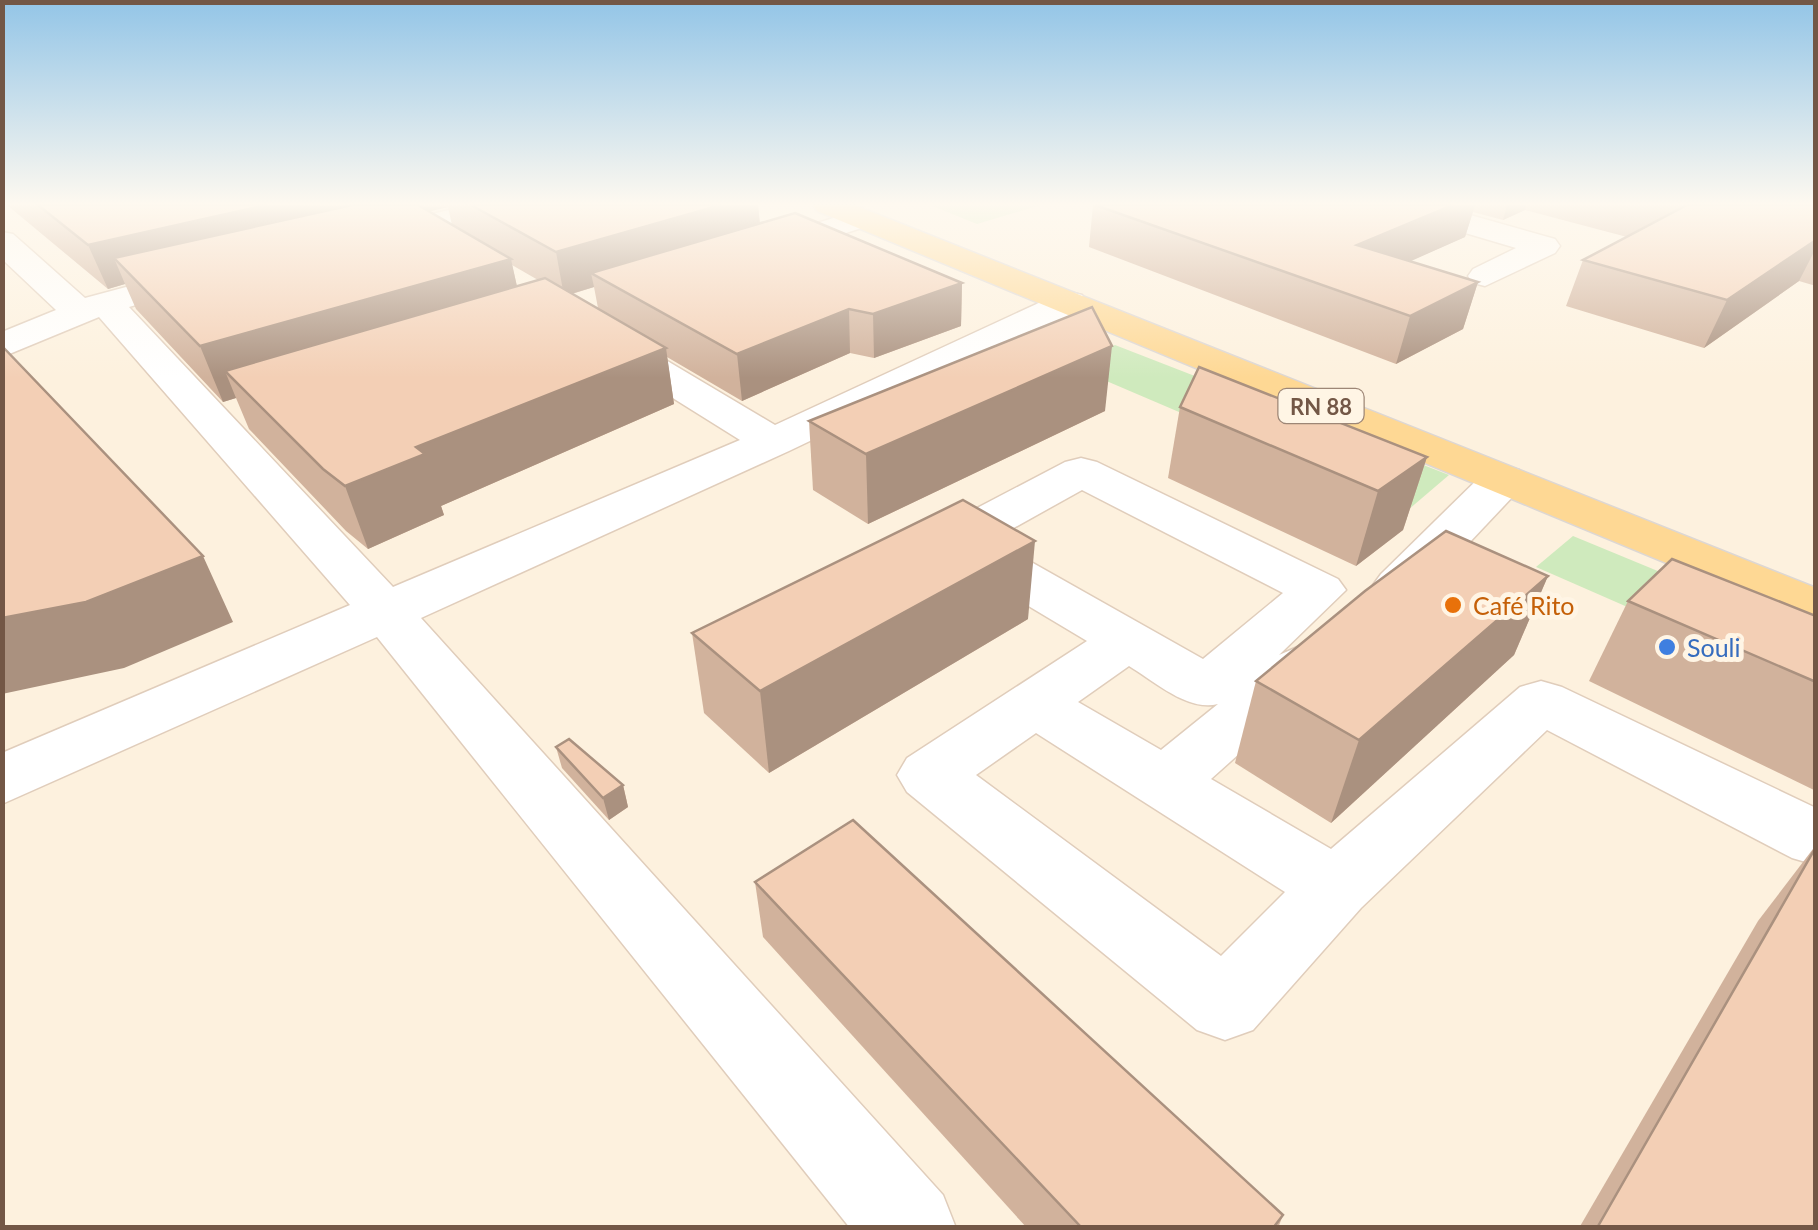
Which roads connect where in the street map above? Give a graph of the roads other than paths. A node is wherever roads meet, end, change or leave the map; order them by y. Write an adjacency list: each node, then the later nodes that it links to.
1 (32, 262): 7 (street)
2 (967, 262): 6 (main road, RN 88)
3 (1512, 262): 4 (street)
4 (1485, 276)
5 (179, 284): 7 (street)
6 (1068, 304): 10 (street); 11 (main road, RN 88)
7 (93, 307): 9 (street); 13 (street)
8 (576, 323): 10 (street)
9 (2, 346)
10 (773, 442): 13 (street)
11 (1503, 480): 12 (main road, RN 88); 17 (street)
12 (1816, 608)
13 (386, 612): 16 (street); 20 (street)
14 (1124, 642): 14 (street); 15 (street)
15 (1035, 704): 17 (street); 19 (street)
16 (2, 780)
17 (1166, 781): 19 (street)
18 (1816, 839): 19 (street)
19 (1336, 887)
20 (910, 1228)

